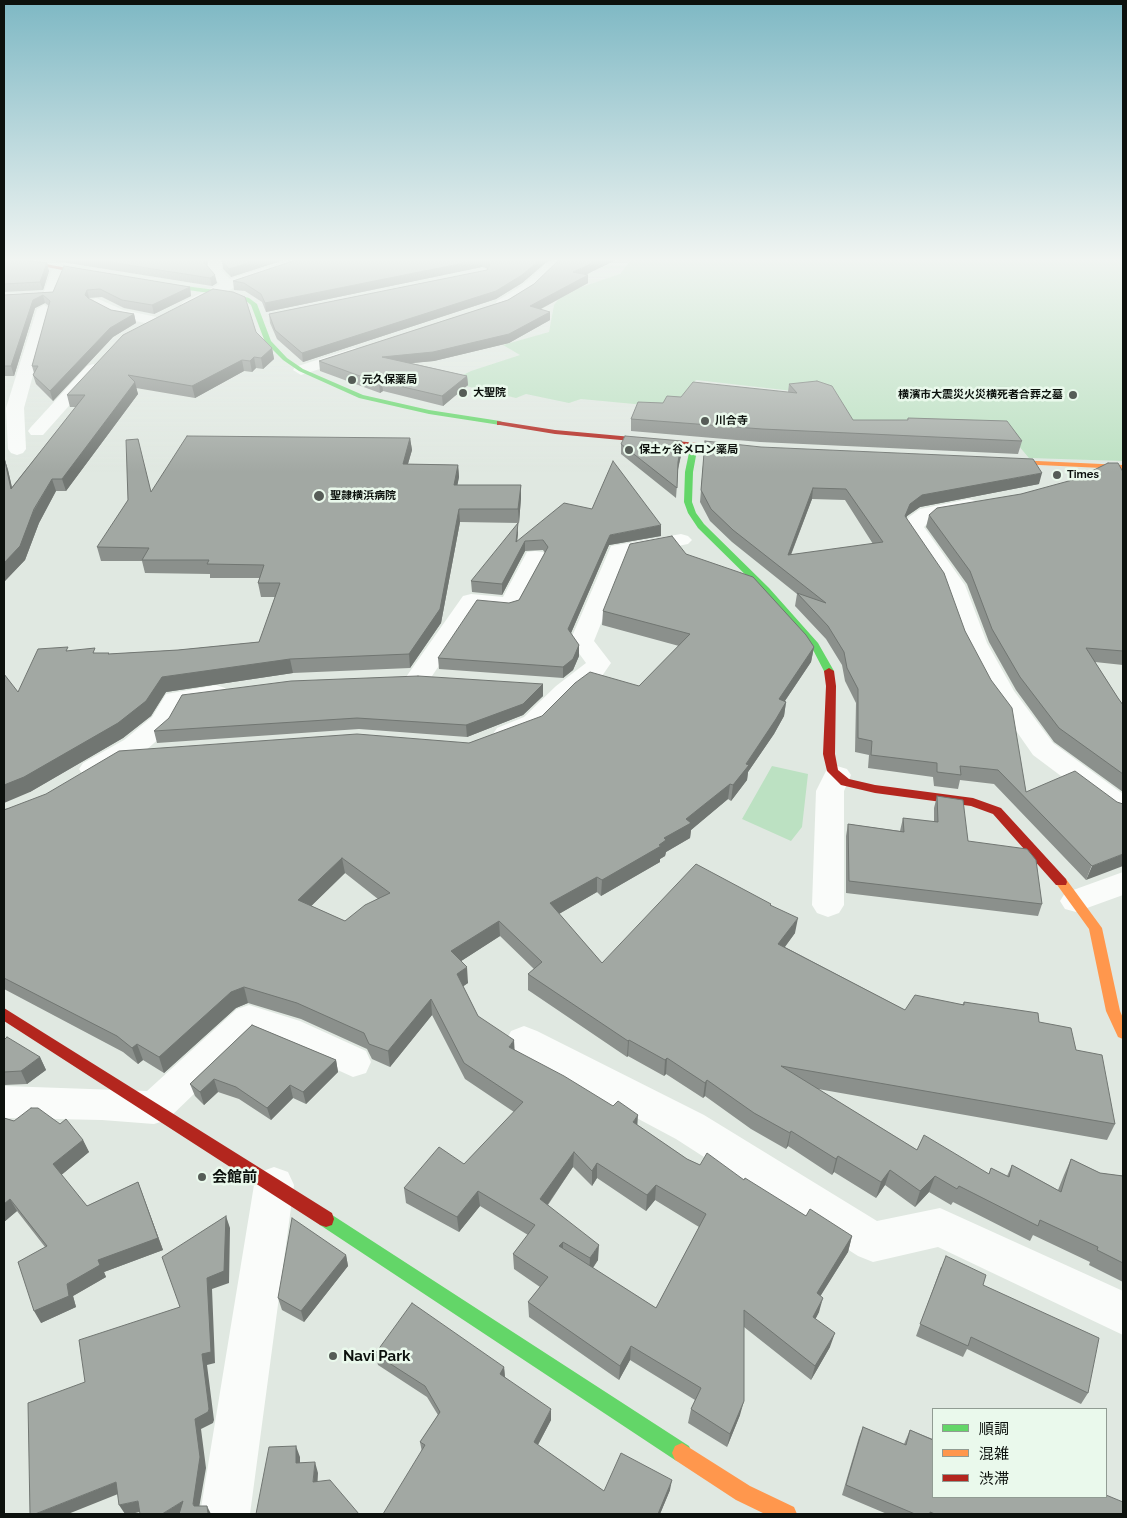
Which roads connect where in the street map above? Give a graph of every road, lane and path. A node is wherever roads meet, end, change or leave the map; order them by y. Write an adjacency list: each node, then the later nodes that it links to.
1 (36, 331): 9 (street)
2 (136, 331): 4 (street)
3 (266, 331): 7 (street)
4 (129, 334)
5 (372, 348): 7 (street)
6 (102, 360): 9 (street)
7 (301, 370): 8 (street)
8 (694, 445): 10 (street); 25 (street)
9 (17, 449): 12 (street)
10 (753, 450)
11 (990, 461): 13 (street)
12 (4, 464)
13 (1112, 467): 14 (street)
14 (1066, 485)
15 (990, 503): 27 (street)
16 (681, 540): 20 (street)
17 (535, 557): 18 (street)
18 (447, 679)
19 (541, 686): 20 (street)
20 (569, 688): 22 (street)
21 (244, 690): 24 (street)
22 (488, 741)
23 (164, 753): 24 (street)
24 (116, 756): 26 (street)
25 (837, 775): 29 (street); 30 (street)
26 (74, 781)
27 (1123, 808)
28 (1123, 883): 29 (street)
29 (1076, 902): 32 (street)
30 (828, 904)
31 (4, 1014): 36 (street)
32 (1123, 1033)
33 (524, 1041): 38 (street)
34 (353, 1062): 36 (street)
35 (4, 1102): 36 (street)
36 (154, 1108): 37 (street)
37 (274, 1185): 39 (street); 40 (street)
38 (1123, 1312)
39 (225, 1514)
40 (787, 1514)

